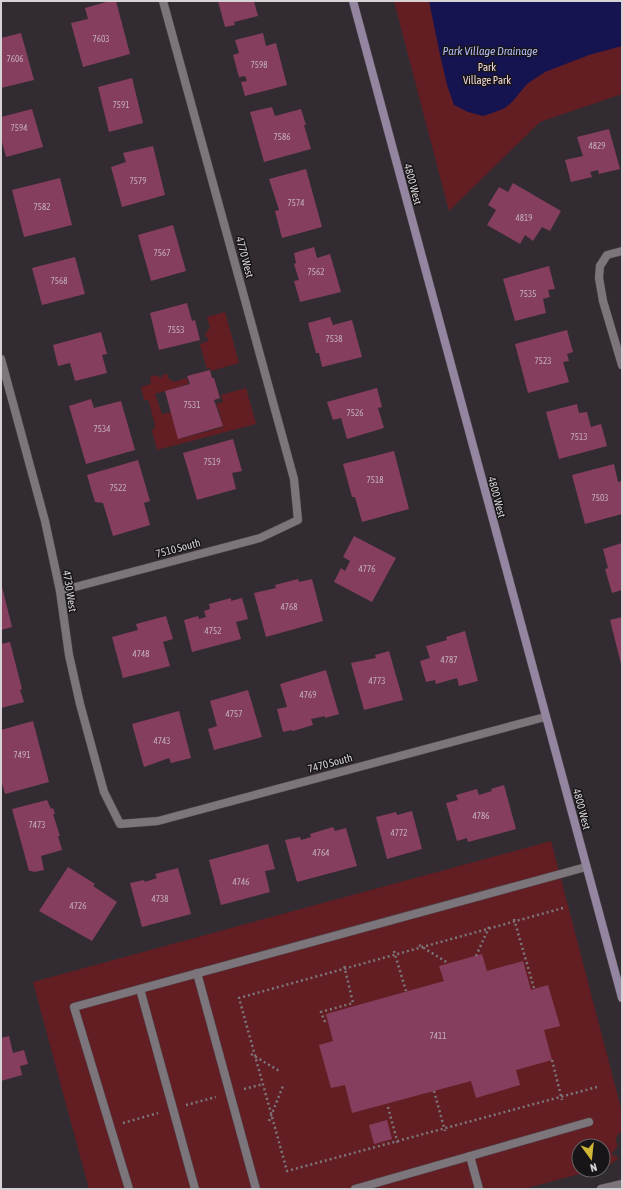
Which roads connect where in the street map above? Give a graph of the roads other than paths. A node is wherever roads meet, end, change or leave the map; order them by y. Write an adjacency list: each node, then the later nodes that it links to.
1 (163, 1): 6 (street, 4770 West)
2 (353, 1): 8 (main road, 4800 West)
3 (622, 251): 5 (street)
4 (1, 360): 7 (street, 4730 West)
5 (622, 365)
6 (298, 520): 7 (street, 7510 South)
7 (60, 590): 9 (street, 4730 West)
8 (545, 717): 9 (street, 7470 South); 10 (main road, 4800 West)
9 (120, 824)
10 (586, 867): 11 (street); 13 (main road, 4800 West)
11 (197, 973): 12 (street); 19 (street)
12 (140, 989): 17 (street); 18 (street)
13 (622, 998)
14 (589, 1122): 15 (street)
15 (470, 1156): 20 (street); 21 (street)
16 (622, 1184): 22 (street)
17 (129, 1189)
18 (195, 1189)
19 (256, 1189)
20 (355, 1189)
21 (479, 1189)
22 (600, 1189)

